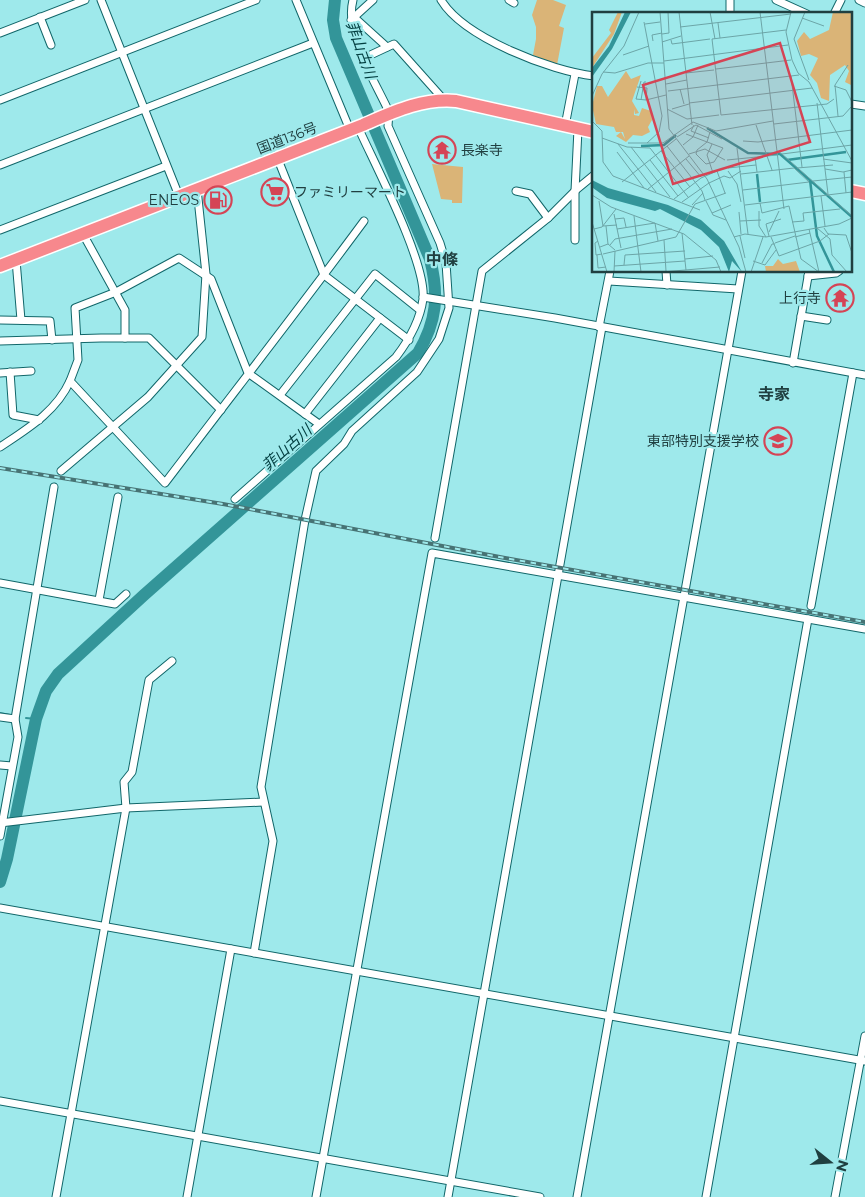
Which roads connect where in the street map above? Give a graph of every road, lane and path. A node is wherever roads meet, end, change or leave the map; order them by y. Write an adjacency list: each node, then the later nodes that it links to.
1 (85, 0): 14 (street)
2 (101, 0): 20 (street)
3 (256, 0): 20 (street)
4 (296, 0): 17 (street)
5 (353, 0): 15 (street)
6 (373, 0): 15 (street)
7 (441, 0): 22 (street)
8 (776, 0): 12 (street)
9 (841, 0): 13 (street)
10 (859, 0): 11 (street)
11 (865, 3)
12 (802, 12)
13 (835, 12)
14 (40, 17): 16 (street); 18 (street)
15 (352, 19): 19 (street); 21 (street)
16 (0, 33)
17 (313, 44): 28 (street); 31 (street)
18 (51, 45)
19 (387, 47): 21 (street); 25 (street)
20 (122, 52): 24 (street); 28 (street)
21 (364, 58): 29 (street)
22 (575, 74): 23 (street); 30 (street)
23 (592, 76)
24 (0, 100)
25 (444, 100): 29 (highway, 国道136号); 30 (highway, 国道136号)
26 (852, 104): 27 (street)
27 (865, 106)
28 (144, 109): 35 (street); 36 (street)
29 (386, 115): 31 (highway, 国道136号); 64 (street)
30 (565, 126): 32 (highway, 国道136号)
31 (357, 128): 34 (highway, 国道136号); 62 (street)
32 (578, 129): 33 (highway, 国道136号); 41 (street)
33 (592, 132)
34 (277, 158): 38 (highway, 国道136号); 57 (street)
35 (0, 165)
36 (166, 166): 43 (street); 46 (street)
37 (592, 177): 41 (street)
38 (197, 189): 43 (highway, 国道136号); 55 (street)
39 (852, 190): 42 (highway)
40 (516, 191): 44 (street)
41 (575, 191): 44 (street); 48 (street)
42 (865, 194)
43 (179, 196): 47 (highway, 国道136号)
44 (548, 218): 65 (street)
45 (364, 221): 57 (street)
46 (0, 230)
47 (83, 234): 49 (highway, 国道136号); 61 (street)
48 (576, 240)
49 (16, 260): 50 (highway, 国道136号); 70 (street)
50 (0, 266)
51 (610, 272): 58 (street)
52 (666, 272): 59 (street)
53 (742, 272): 60 (street)
54 (838, 272): 56 (street)
55 (206, 274): 61 (street); 80 (street); 84 (street)
56 (808, 274): 67 (street)
57 (324, 275): 63 (street); 84 (street)
58 (609, 281): 59 (street); 72 (street)
59 (667, 285): 60 (street)
60 (738, 289): 78 (street)
61 (116, 292): 73 (street); 74 (street)
62 (424, 298): 64 (street); 66 (street)
63 (355, 299): 66 (street); 68 (street); 88 (street)
64 (448, 300): 65 (street); 114 (street)
65 (477, 305): 72 (street); 99 (street)
66 (420, 310): 76 (street)
67 (801, 316): 71 (street); 79 (street)
68 (380, 318): 76 (street); 90 (street)
69 (0, 320): 70 (street)
70 (20, 320): 75 (street)
71 (827, 320)
72 (601, 327): 78 (street); 100 (street)
73 (124, 338): 74 (street); 80 (street)
74 (78, 339): 75 (street); 87 (street)
75 (52, 340): 77 (street)
76 (409, 340): 92 (street)
77 (0, 341)
78 (728, 350): 79 (street); 104 (street)
79 (793, 362): 85 (street)
80 (176, 366): 89 (street); 93 (street)
81 (31, 371): 83 (street)
82 (0, 372): 83 (street)
83 (10, 372): 91 (street)
84 (248, 373): 88 (street); 89 (street)
85 (853, 373): 86 (street); 106 (street)
86 (865, 375)
87 (70, 381): 91 (street); 93 (street)
88 (280, 396): 90 (street)
89 (221, 410): 93 (street)
90 (306, 414): 92 (street)
91 (39, 420): 94 (street)
92 (319, 424): 98 (street)
93 (112, 427): 95 (street)
94 (0, 447)
95 (61, 471)
96 (54, 486): 102 (street)
97 (118, 497): 105 (street)
98 (235, 498)
99 (436, 538)
100 (558, 574): 104 (street); 122 (street); 123 (street)
101 (0, 582): 102 (street)
102 (36, 589): 105 (street); 111 (street)
103 (126, 594): 105 (street)
104 (684, 597): 107 (street); 124 (street)
105 (99, 600)
106 (811, 606)
107 (808, 619): 108 (street); 126 (street)
108 (865, 629)
109 (172, 661): 115 (street)
110 (0, 717): 111 (street)
111 (15, 720): 113 (street)
112 (0, 765): 113 (street)
113 (12, 766): 116 (street)
114 (264, 802): 115 (street); 121 (street)
115 (126, 808): 116 (street); 119 (street)
116 (3, 823): 117 (street)
117 (0, 836)
118 (2, 910): 119 (street)
119 (106, 927): 120 (street); 129 (street)
120 (232, 949): 121 (street); 130 (street)
121 (254, 953): 122 (street)
122 (356, 971): 123 (street); 131 (street)
123 (483, 994): 124 (street); 132 (street)
124 (610, 1016): 126 (street); 138 (street)
125 (865, 1036): 127 (street)
126 (734, 1038): 127 (street); 139 (street)
127 (863, 1061): 140 (street)
128 (0, 1101): 129 (street)
129 (72, 1113): 130 (street); 133 (street)
130 (198, 1136): 131 (street); 134 (street)
131 (323, 1159): 132 (street); 135 (street)
132 (450, 1181): 136 (street); 137 (street)
133 (56, 1197)
134 (187, 1197)
135 (316, 1197)
136 (448, 1197)
137 (540, 1197)
138 (577, 1197)
139 (706, 1197)
140 (835, 1197)

